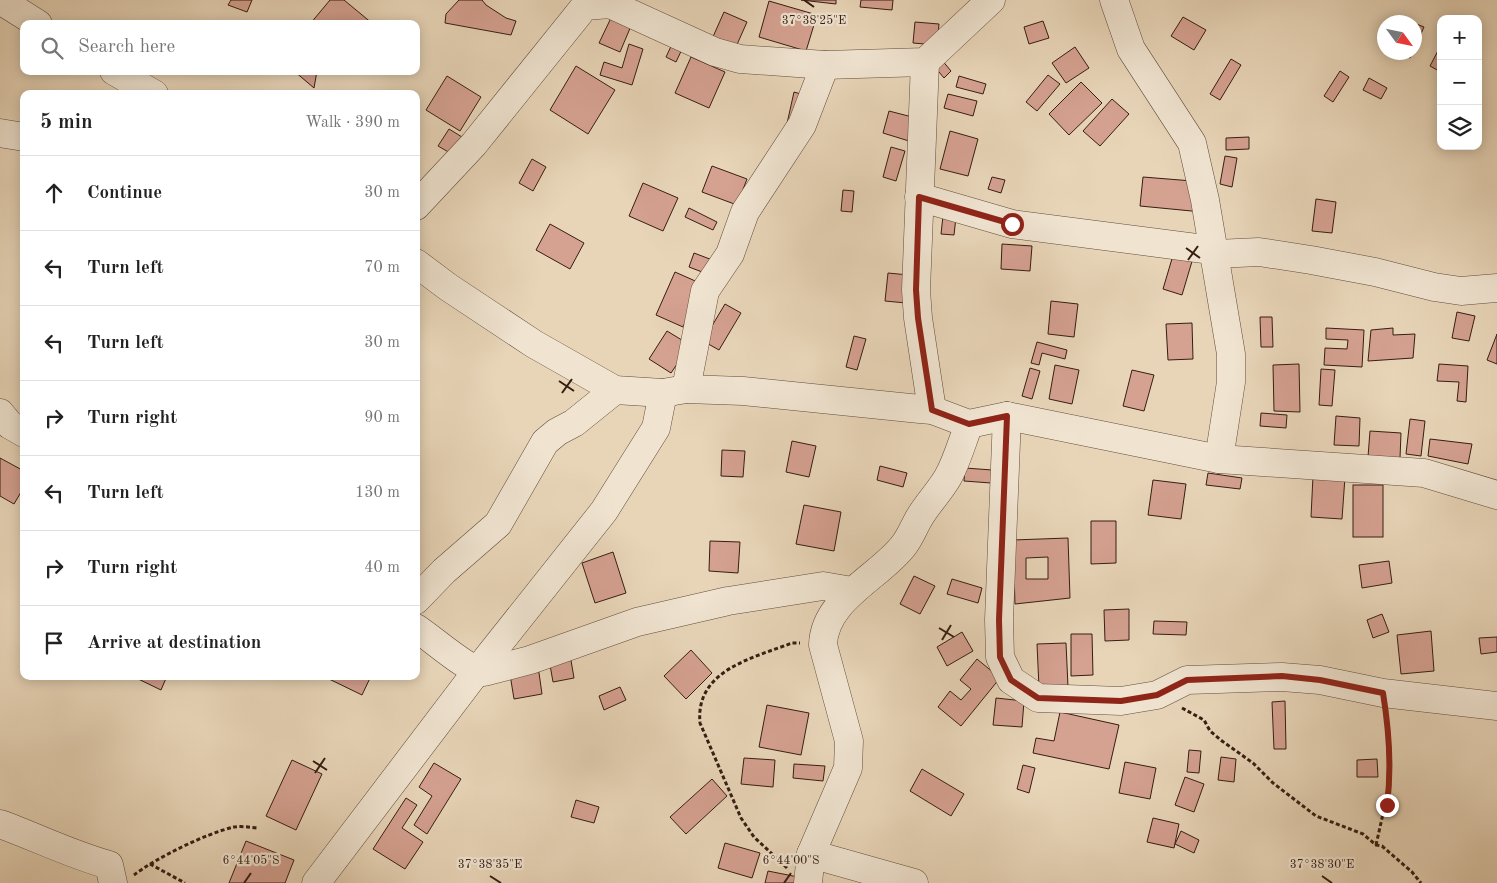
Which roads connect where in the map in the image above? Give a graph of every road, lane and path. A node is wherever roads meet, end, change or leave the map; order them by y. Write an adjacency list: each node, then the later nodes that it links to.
1 (0, 0): 5 (street)
2 (991, 0): 6 (street)
3 (1114, 0): 14 (street)
4 (602, 2): 7 (street); 13 (street)
5 (32, 20)
6 (925, 62): 7 (street); 12 (street)
7 (825, 65): 18 (street)
8 (121, 75): 9 (street)
9 (147, 90)
10 (0, 133): 11 (street)
11 (20, 136)
12 (919, 197): 14 (street); 19 (street)
13 (420, 202)
14 (1216, 254): 16 (street); 24 (street)
15 (420, 265): 17 (street)
16 (1497, 288)
17 (615, 390): 18 (street); 27 (street)
18 (675, 391): 19 (street); 30 (street)
19 (932, 410): 22 (street)
20 (0, 413): 23 (street)
21 (1007, 416): 22 (street); 24 (street); 32 (street)
22 (969, 424): 26 (street)
23 (20, 431)
24 (1219, 459): 25 (street)
25 (1497, 495)
26 (852, 592): 29 (street); 30 (street)
27 (420, 596)
28 (420, 631): 30 (street)
29 (823, 643): 37 (street); 39 (path)
30 (477, 672): 42 (street)
31 (1383, 693): 32 (street); 33 (street); 36 (path)
32 (1157, 695): 36 (path)
33 (1497, 706)
34 (0, 824): 40 (street)
35 (257, 828): 38 (path)
36 (1376, 845): 44 (path)
37 (810, 854): 39 (street); 43 (street)
38 (150, 864): 40 (path); 41 (path)
39 (799, 877)
40 (122, 880)
41 (185, 883)
42 (316, 883)
43 (914, 883)
44 (1421, 883)

